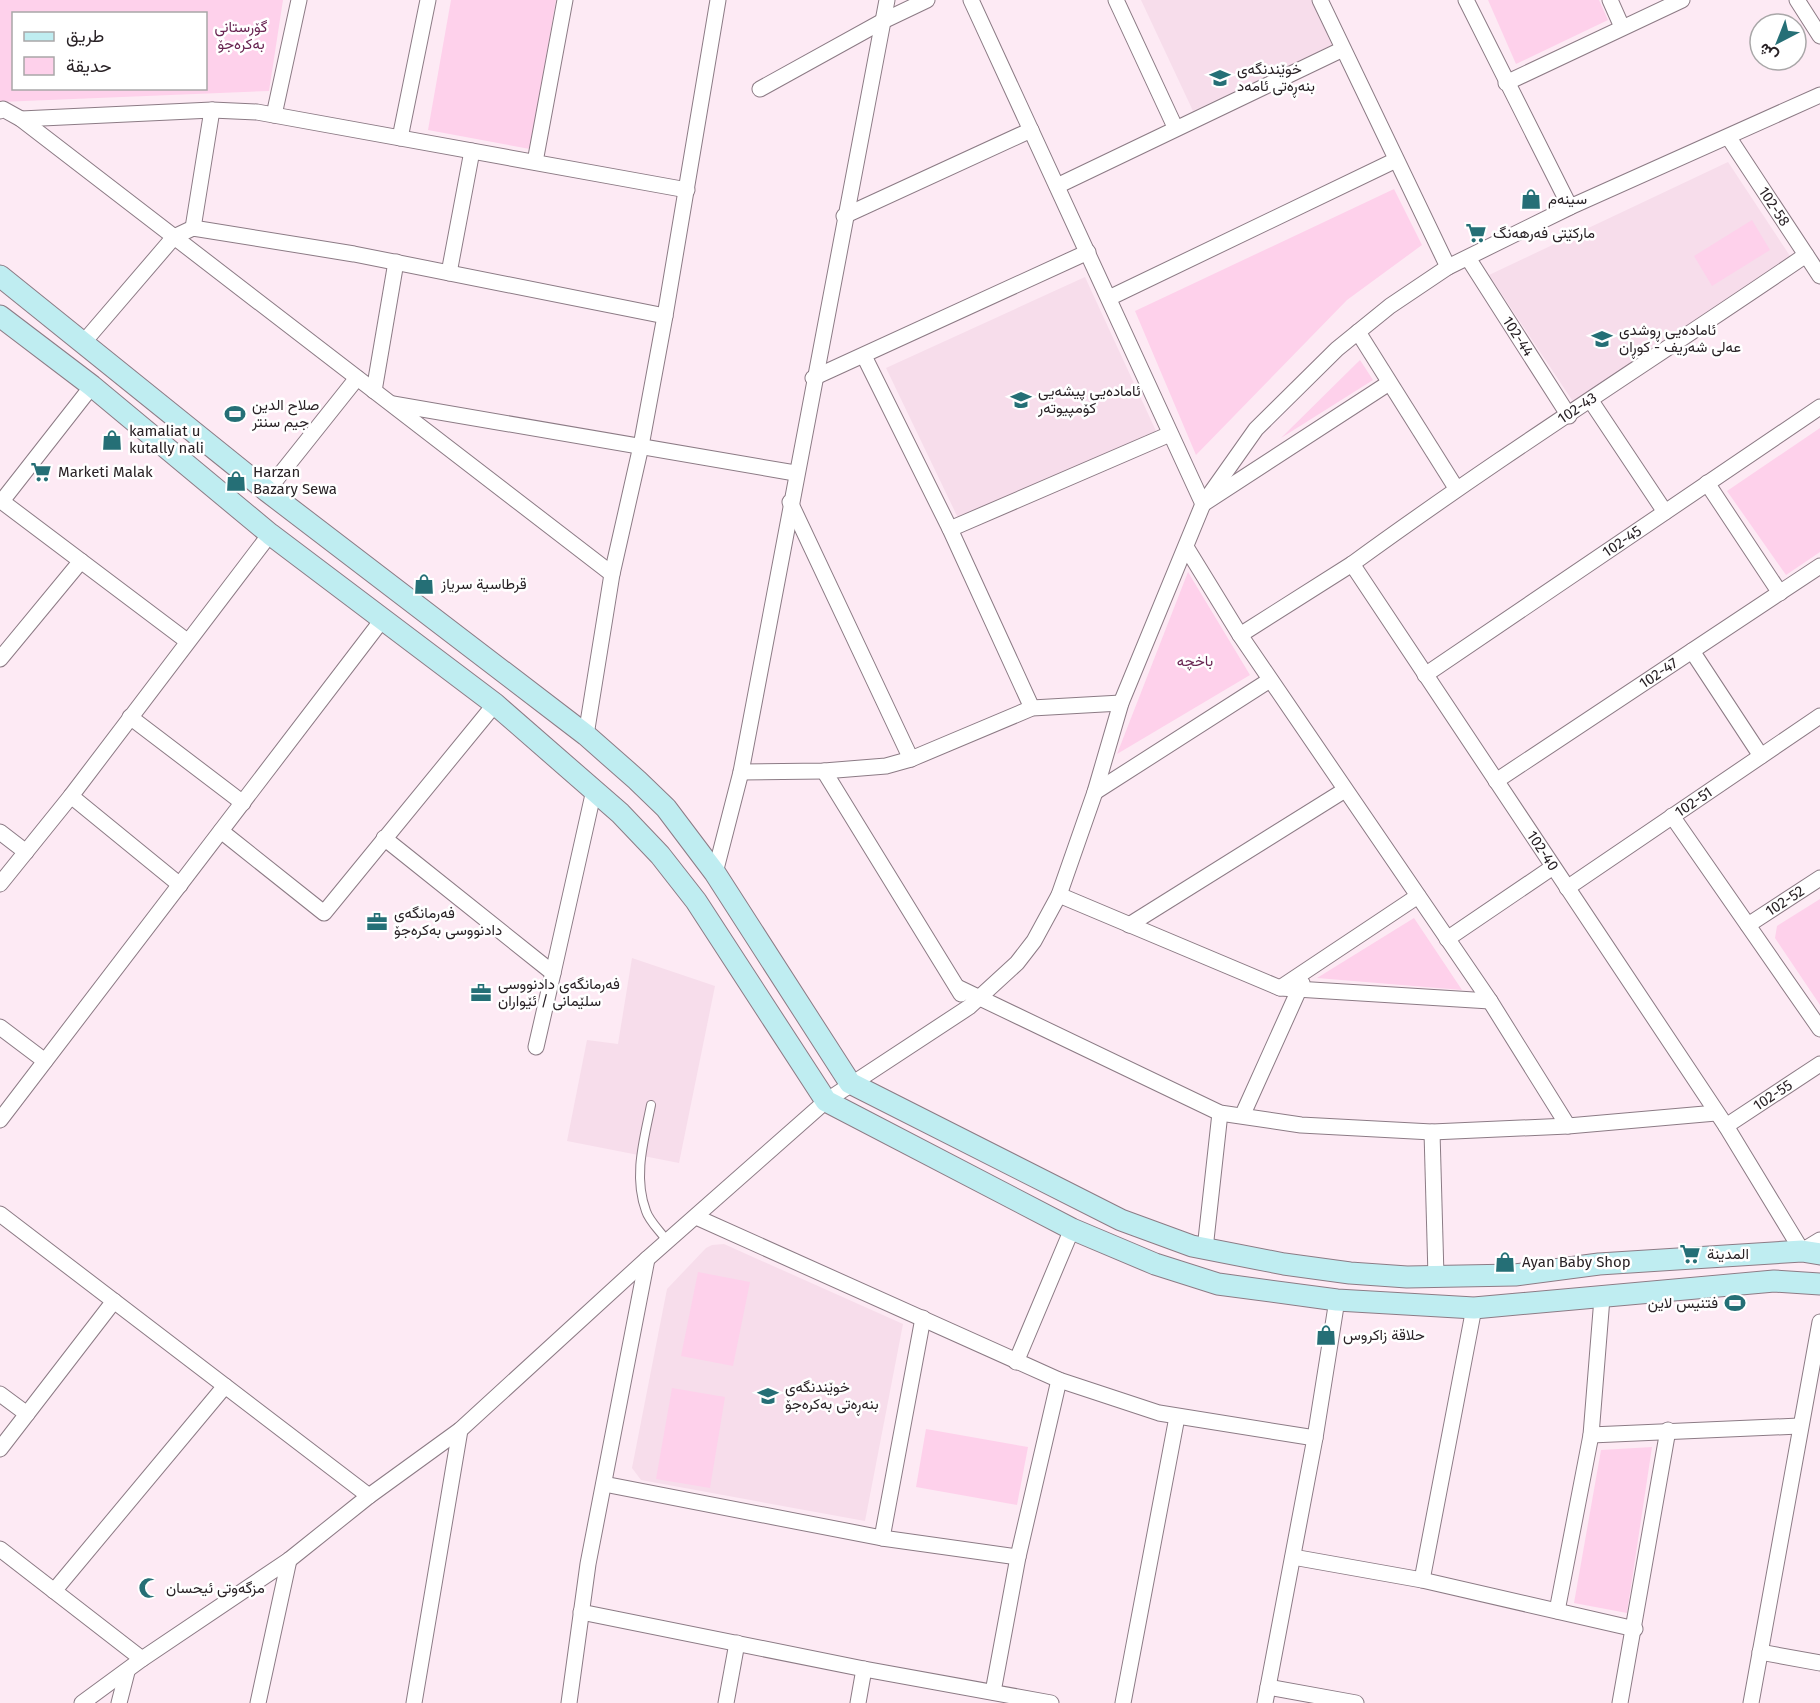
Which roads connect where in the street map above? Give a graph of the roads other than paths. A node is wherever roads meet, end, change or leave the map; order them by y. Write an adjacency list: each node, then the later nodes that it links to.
1 (299, 0): 23 (street)
2 (428, 0): 27 (street)
3 (565, 0): 31 (street)
4 (718, 0): 33 (street)
5 (887, 0): 14 (street)
6 (927, 0): 14 (street)
7 (971, 0): 26 (street)
8 (1116, 0): 25 (street)
9 (1320, 0): 17 (street)
10 (1466, 0): 18 (street)
11 (1610, 0): 15 (street)
12 (1682, 0): 15 (street)
13 (1797, 0): 16 (street)
14 (883, 21): 19 (street); 35 (street)
15 (1622, 27): 18 (street)
16 (1820, 36)
17 (1343, 49): 25 (street); 30 (street)
18 (1506, 83): 34 (street)
19 (760, 89)
20 (1820, 95): 28 (street)
21 (212, 110): 23 (street); 24 (street); 36 (street)
22 (0, 111): 24 (street)
23 (274, 115): 27 (street)
24 (21, 119): 37 (street)
25 (1175, 127): 32 (street)
26 (1031, 130): 32 (street); 35 (street)
27 (400, 138): 29 (street)
28 (1729, 138): 34 (street); 39 (street, 102-58)
29 (472, 151): 31 (street); 43 (street)
30 (1396, 160): 42 (street); 46 (street)
31 (535, 162): 33 (street)
32 (1057, 186): 38 (street)
33 (687, 190): 48 (street)
34 (1570, 207): 40 (street)
35 (844, 216): 53 (street)
36 (193, 228): 37 (street); 41 (street)
37 (174, 237): 50 (street); 52 (street)
38 (1088, 252): 46 (street); 51 (street)
39 (1806, 255): 45 (street, 102-58); 57 (street, 102-43)
40 (1468, 258): 42 (street); 60 (street, 102-44)
41 (396, 262): 43 (street); 56 (street)
42 (1448, 267): 49 (street)
43 (449, 273): 48 (street)
44 (0, 276): 50 (main road)
45 (1820, 276)
46 (1109, 298): 61 (street)
47 (0, 316): 55 (main road)
48 (665, 316): 62 (street)
49 (1358, 332): 54 (street); 69 (street)
50 (83, 342): 66 (main road)
51 (864, 356): 53 (street); 71 (street)
52 (357, 378): 56 (street); 66 (street)
53 (813, 378): 63 (street)
54 (1389, 383): 65 (street); 69 (street)
55 (92, 386): 67 (street); 72 (main road)
56 (374, 392): 58 (street)
57 (1591, 401): 60 (street, 102-43); 70 (street)
58 (390, 404): 62 (street); 77 (street)
59 (1820, 407): 64 (street, 102-45)
60 (1569, 416): 65 (street, 102-43)
61 (1170, 434): 69 (street); 71 (street)
62 (640, 446): 63 (street); 77 (street)
63 (795, 473): 68 (street)
64 (1707, 483): 70 (street, 102-45); 78 (street)
65 (1456, 488): 75 (street, 102-43)
66 (267, 491): 84 (main road)
67 (1, 500): 74 (street)
68 (790, 502): 96 (street); 98 (street)
69 (1203, 504): 73 (street)
70 (1665, 512): 85 (street, 102-45)
71 (950, 529): 90 (street)
72 (270, 534): 79 (main road); 81 (street)
73 (1186, 547): 80 (street); 88 (street)
74 (81, 561): 81 (street); 83 (street)
75 (1352, 564): 80 (street); 85 (street, 102-40)
76 (1820, 566): 78 (street, 102-47)
77 (612, 574): 94 (street)
78 (1780, 593): 82 (street, 102-47)
79 (382, 620): 87 (main road); 104 (street)
80 (1240, 635): 86 (street)
81 (187, 641): 92 (street)
82 (1692, 651): 95 (street); 99 (street, 102-47)
83 (0, 659)
84 (501, 671): 87 (main road); 89 (main road)
85 (1425, 675): 99 (street, 102-40)
86 (1270, 680): 101 (street); 102 (street)
87 (489, 699): 93 (main road); 108 (street)
88 (1121, 703): 90 (street); 102 (street)
89 (549, 706): 93 (main road); 94 (main road)
90 (1032, 708): 96 (street)
91 (1820, 716): 95 (street, 102-51)
92 (130, 717): 103 (street); 104 (street)
93 (528, 730): 100 (main road)
94 (586, 735): 111 (main road)
95 (1761, 756): 105 (street, 102-51)
96 (911, 759): 97 (street)
97 (824, 771): 98 (street); 126 (street)
98 (741, 772): 111 (street)
99 (1496, 781): 110 (street, 102-40)
100 (594, 790): 122 (street); 133 (main road)
101 (1345, 790): 117 (street); 118 (street)
102 (1095, 792): 116 (street)
103 (71, 796): 109 (street); 114 (street)
104 (243, 803): 106 (street)
105 (1672, 816): 115 (street, 102-51); 119 (street)
106 (221, 831): 108 (street); 114 (street)
107 (0, 832): 109 (street)
108 (384, 838): 122 (street)
109 (26, 852): 113 (street)
110 (1553, 867): 115 (street, 102-40); 120 (street)
111 (715, 873): 132 (main road)
112 (1820, 878): 119 (street, 102-52)
113 (0, 884)
114 (180, 885): 130 (street)
115 (1567, 888): 136 (street, 102-40)
116 (1059, 895): 118 (street); 126 (street)
117 (1418, 896): 120 (street); 121 (street)
118 (1129, 925): 123 (street)
119 (1748, 925): 128 (street)
120 (1447, 939): 125 (street)
121 (1309, 969): 123 (street); 124 (street)
122 (554, 973): 129 (street)
123 (1280, 988): 124 (street)
124 (1299, 989): 125 (street); 137 (street)
125 (1490, 1001): 139 (street)
126 (975, 1003): 132 (street); 135 (street)
127 (0, 1027): 130 (street)
128 (1820, 1029)
129 (536, 1047)
130 (45, 1061): 138 (street)
131 (1820, 1064): 140 (street, 102-55)
132 (850, 1083): 133 (street); 147 (main road)
133 (826, 1101): 143 (street); 144 (main road)
134 (651, 1106): 145 (lane)
135 (1220, 1113): 137 (street); 147 (street)
136 (1716, 1113): 139 (street); 140 (street, 102-40)
137 (1243, 1114): 141 (street)
138 (0, 1120)
139 (1568, 1126): 141 (street)
140 (1726, 1126): 146 (street, 102-40)
141 (1432, 1132): 149 (street)
142 (0, 1214): 153 (street)
143 (696, 1217): 145 (street); 155 (street)
144 (1072, 1229): 152 (main road); 157 (street)
145 (667, 1241): 148 (street)
146 (1814, 1248): 149 (main road)
147 (1205, 1249): 149 (main road)
148 (647, 1259): 164 (street); 169 (street)
149 (1436, 1276)
150 (1820, 1284): 151 (main road)
151 (1602, 1298): 154 (main road); 166 (street)
152 (1337, 1300): 154 (main road); 167 (street)
153 (114, 1301): 159 (street); 161 (street)
154 (1474, 1308): 176 (street)
155 (923, 1318): 157 (street); 171 (street)
156 (1820, 1322): 163 (street)
157 (1016, 1362): 158 (street)
158 (1059, 1380): 162 (street); 173 (street)
159 (225, 1386): 170 (street); 177 (street)
160 (0, 1394): 161 (street)
161 (27, 1414): 168 (street)
162 (1177, 1417): 167 (street); 197 (street)
163 (1799, 1426): 165 (street); 182 (street)
164 (460, 1430): 170 (street); 192 (street)
165 (1668, 1430): 166 (street); 180 (street)
166 (1591, 1435): 178 (street)
167 (1315, 1438): 174 (street)
168 (0, 1449)
169 (604, 1484): 171 (street); 179 (street)
170 (369, 1496): 175 (street)
171 (882, 1538): 173 (street)
172 (0, 1549): 177 (street)
173 (1018, 1557): 188 (street)
174 (1293, 1557): 176 (street); 187 (street)
175 (289, 1560): 183 (street); 191 (street)
176 (1422, 1580): 178 (street)
177 (54, 1591): 183 (street)
178 (1557, 1611): 180 (street)
179 (581, 1612): 181 (street); 193 (street)
180 (1635, 1629): 200 (street)
181 (737, 1643): 185 (street); 194 (street)
182 (1760, 1652): 184 (street); 201 (street)
183 (142, 1659): 186 (street)
184 (1820, 1663)
185 (864, 1669): 188 (street); 195 (street)
186 (127, 1672): 189 (street); 190 (street)
187 (1268, 1687): 198 (street); 199 (street)
188 (993, 1692): 196 (street)
189 (82, 1703)
190 (119, 1703)
191 (258, 1703)
192 (414, 1703)
193 (569, 1703)
194 (726, 1703)
195 (858, 1703)
196 (1051, 1703)
197 (1123, 1703)
198 (1265, 1703)
199 (1356, 1703)
200 (1620, 1703)
201 (1751, 1703)

